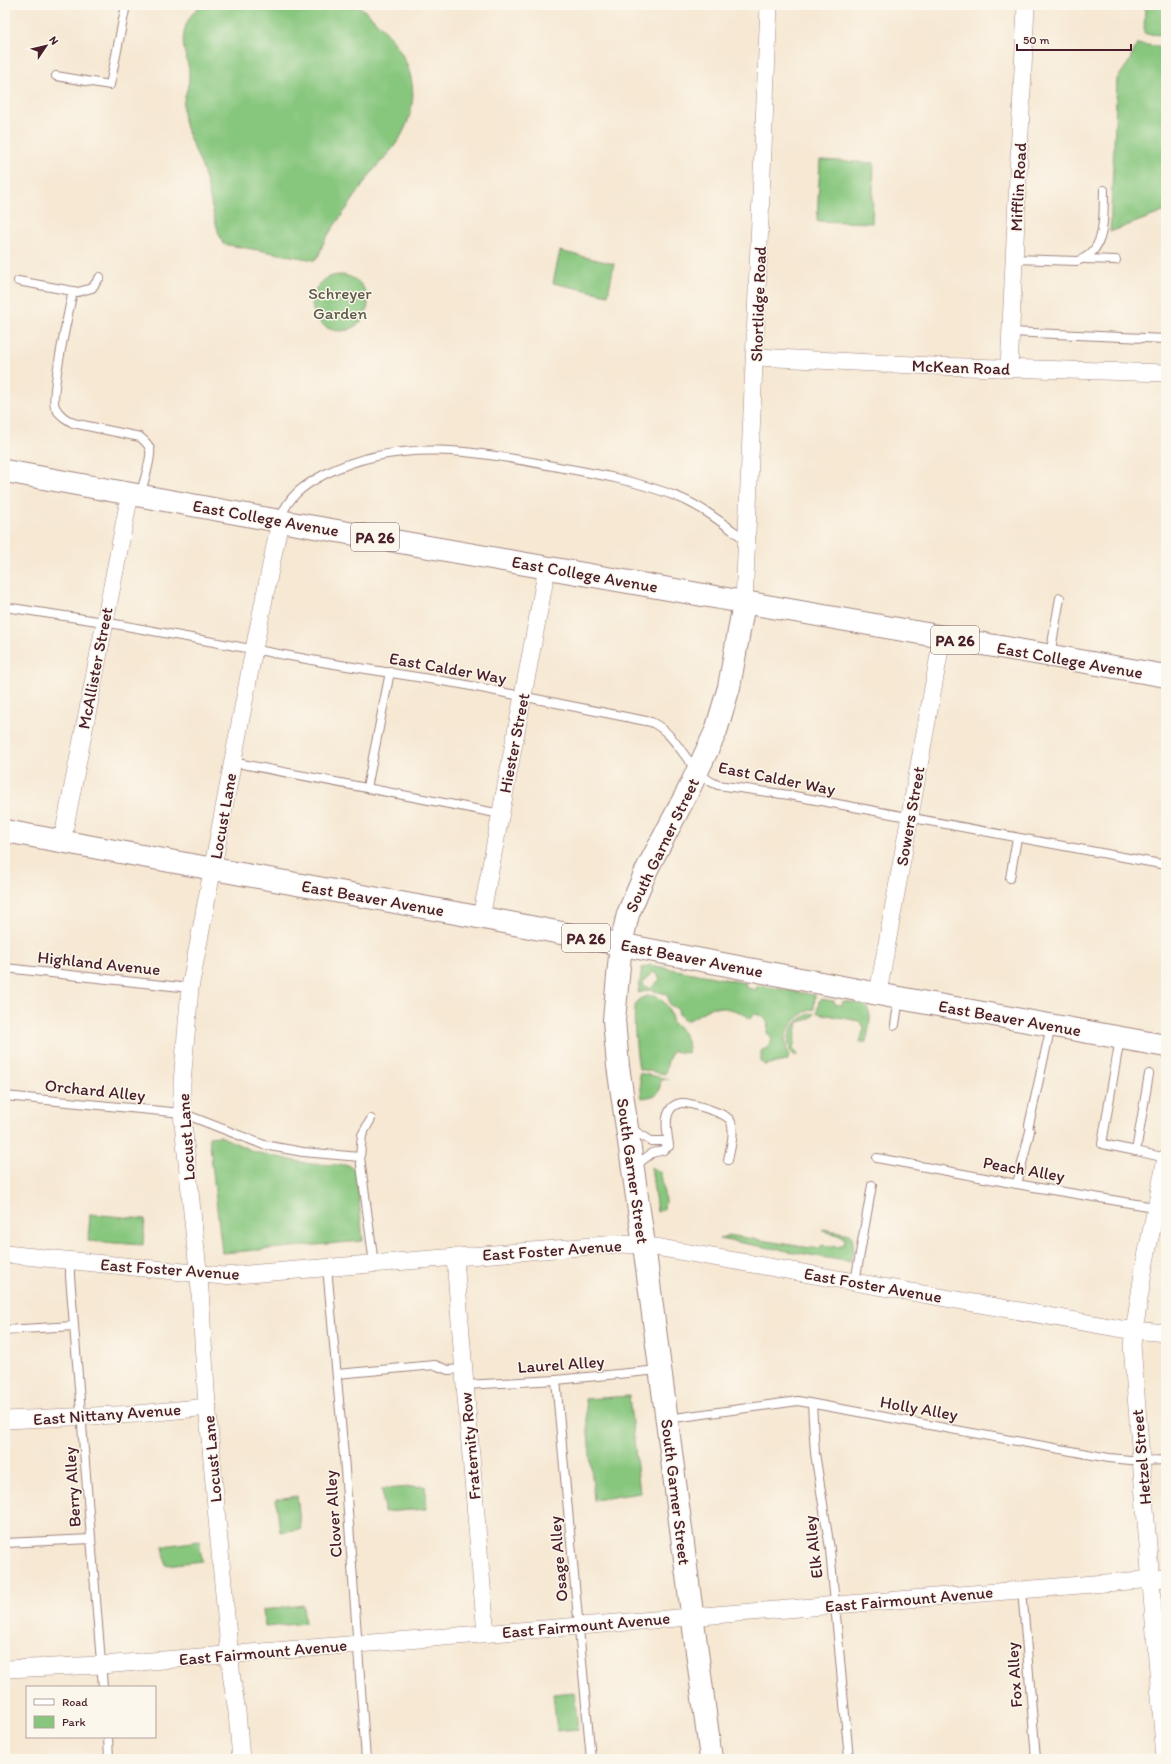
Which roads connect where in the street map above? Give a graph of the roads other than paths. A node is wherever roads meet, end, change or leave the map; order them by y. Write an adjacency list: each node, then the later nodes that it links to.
1 (126, 5): 4 (lane)
2 (769, 5): 14 (street, Shortlidge Road)
3 (1026, 5): 6 (street, Mifflin Road)
4 (56, 76)
5 (1104, 190): 7 (lane)
6 (1014, 259): 7 (lane); 12 (street, Mifflin Road)
7 (1085, 259): 8 (lane)
8 (1116, 260)
9 (100, 277): 11 (lane)
10 (18, 281): 11 (lane)
11 (73, 291): 18 (lane)
12 (1011, 332): 13 (lane); 15 (street, Mifflin Road)
13 (1166, 339)
14 (756, 357): 15 (street, McKean Road); 20 (street, Shortlidge Road)
15 (1009, 369): 16 (street, McKean Road)
16 (1166, 373)
17 (5, 471): 18 (main road, East College Avenue / PA 26)
18 (135, 495): 19 (main road, East College Avenue / PA 26); 25 (street, McAllister Street)
19 (280, 521): 20 (lane); 21 (main road, East College Avenue / PA 26); 27 (street, Locust Lane)
20 (747, 542): 23 (street, Shortlidge Road)
21 (547, 568): 23 (main road, East College Avenue / PA 26); 31 (street, Hiester Street)
22 (1060, 598): 28 (lane)
23 (744, 603): 26 (main road, East College Avenue / PA 26); 33 (main road, South Garner Street)
24 (5, 607): 25 (lane, East Calder Way)
25 (104, 622): 27 (lane, East Calder Way); 39 (street, McAllister Street)
26 (942, 638): 28 (main road, East College Avenue / PA 26); 36 (street, Sowers Street)
27 (254, 649): 29 (lane, East Calder Way); 32 (street, Locust Lane)
28 (1049, 656): 30 (main road, East College Avenue / PA 26)
29 (390, 672): 31 (lane, East Calder Way); 34 (lane)
30 (1166, 676)
31 (523, 696): 33 (lane, East Calder Way); 35 (street, Hiester Street)
32 (232, 762): 34 (lane); 41 (street, Locust Lane)
33 (698, 771): 36 (lane, East Calder Way); 44 (main road, South Garner Street)
34 (367, 788): 35 (lane)
35 (501, 814): 43 (street, Hiester Street)
36 (909, 818): 38 (lane, East Calder Way); 47 (street, Sowers Street)
37 (5, 831): 39 (main road, East Beaver Avenue / PA 26)
38 (1017, 838): 40 (lane, East Calder Way); 42 (lane)
39 (62, 842): 41 (main road, East Beaver Avenue / PA 26)
40 (1166, 865)
41 (213, 869): 43 (main road, East Beaver Avenue / PA 26); 46 (street, Locust Lane)
42 (1010, 878)
43 (481, 918): 44 (main road, East Beaver Avenue / PA 26)
44 (621, 944): 47 (main road, East Beaver Avenue / PA 26); 57 (main road, South Garner Street)
45 (5, 968): 46 (lane, Highland Avenue)
46 (190, 988): 55 (street, Locust Lane)
47 (878, 993): 48 (main road, East Beaver Avenue / PA 26)
48 (899, 998): 49 (lane); 50 (main road, East Beaver Avenue / PA 26)
49 (895, 1025)
50 (1052, 1026): 51 (main road, East Beaver Avenue / PA 26); 65 (lane)
51 (1120, 1037): 52 (main road, East Beaver Avenue / PA 26); 59 (lane)
52 (1166, 1046)
53 (1149, 1074): 59 (lane)
54 (5, 1096): 55 (lane, Orchard Alley)
55 (182, 1113): 60 (lane, Orchard Alley); 74 (street, Locust Lane)
56 (371, 1119): 60 (lane)
57 (627, 1125): 58 (lane); 64 (main road, South Garner Street)
58 (669, 1146): 63 (lane); 64 (lane)
59 (1136, 1151): 62 (lane)
60 (360, 1157): 72 (lane)
61 (877, 1158): 65 (lane, Peach Alley)
62 (1166, 1158): 67 (street, Hetzel Street)
63 (728, 1160)
64 (632, 1168): 68 (main road, South Garner Street)
65 (1017, 1184): 67 (lane, Peach Alley)
66 (872, 1185): 75 (lane)
67 (1161, 1208): 78 (street, Hetzel Street)
68 (644, 1245): 70 (street, East Foster Avenue); 75 (street, East Foster Avenue); 80 (main road, South Garner Street)
69 (5, 1254): 71 (street, East Foster Avenue)
70 (455, 1258): 72 (street, East Foster Avenue); 82 (street, Fraternity Row)
71 (70, 1261): 74 (street, East Foster Avenue); 76 (lane, Berry Alley)
72 (374, 1264): 73 (street, East Foster Avenue)
73 (328, 1267): 74 (street, East Foster Avenue); 81 (lane, Clover Alley)
74 (199, 1273): 85 (street, Locust Lane)
75 (855, 1282): 78 (street, East Foster Avenue)
76 (74, 1326): 77 (lane); 86 (lane, Berry Alley)
77 (5, 1330)
78 (1133, 1330): 79 (street, East Foster Avenue); 90 (street, Hetzel Street)
79 (1166, 1333)
80 (660, 1370): 83 (lane, Laurel Alley); 87 (main road, South Garner Street)
81 (337, 1374): 82 (lane, Laurel Alley); 99 (lane, Clover Alley)
82 (464, 1377): 83 (lane, Laurel Alley); 98 (street, Fraternity Row)
83 (556, 1380): 97 (lane, Osage Alley)
84 (812, 1404): 87 (lane, Holly Alley); 90 (lane, Holly Alley); 95 (lane, Elk Alley)
85 (208, 1407): 86 (street, East Nittany Avenue); 100 (street, Locust Lane)
86 (81, 1417): 88 (street, East Nittany Avenue); 91 (lane, Berry Alley)
87 (667, 1419): 96 (main road, South Garner Street)
88 (5, 1420)
89 (1166, 1460): 90 (lane, Holly Alley)
90 (1141, 1461): 93 (street, Hetzel Street)
91 (91, 1539): 92 (lane); 101 (lane, Berry Alley)
92 (5, 1543)
93 (1158, 1578): 94 (street, East Fairmount Avenue); 112 (street, Hetzel Street)
94 (1022, 1589): 95 (street, East Fairmount Avenue); 111 (lane, Fox Alley)
95 (835, 1605): 96 (street, East Fairmount Avenue); 110 (lane, Elk Alley)
96 (692, 1617): 97 (street, East Fairmount Avenue); 109 (main road, South Garner Street)
97 (580, 1626): 98 (street, East Fairmount Avenue); 108 (lane, Osage Alley)
98 (486, 1634): 99 (street, East Fairmount Avenue)
99 (358, 1644): 100 (street, East Fairmount Avenue); 107 (lane, Clover Alley)
100 (230, 1654): 101 (street, East Fairmount Avenue); 106 (street, Locust Lane)
101 (102, 1665): 102 (street, East Fairmount Avenue); 103 (lane, Berry Alley)
102 (5, 1669)
103 (103, 1686)
104 (108, 1738): 105 (lane)
105 (109, 1759)
106 (241, 1759)
107 (366, 1759)
108 (591, 1759)
109 (711, 1759)
110 (849, 1759)
111 (1036, 1759)
112 (1165, 1759)

